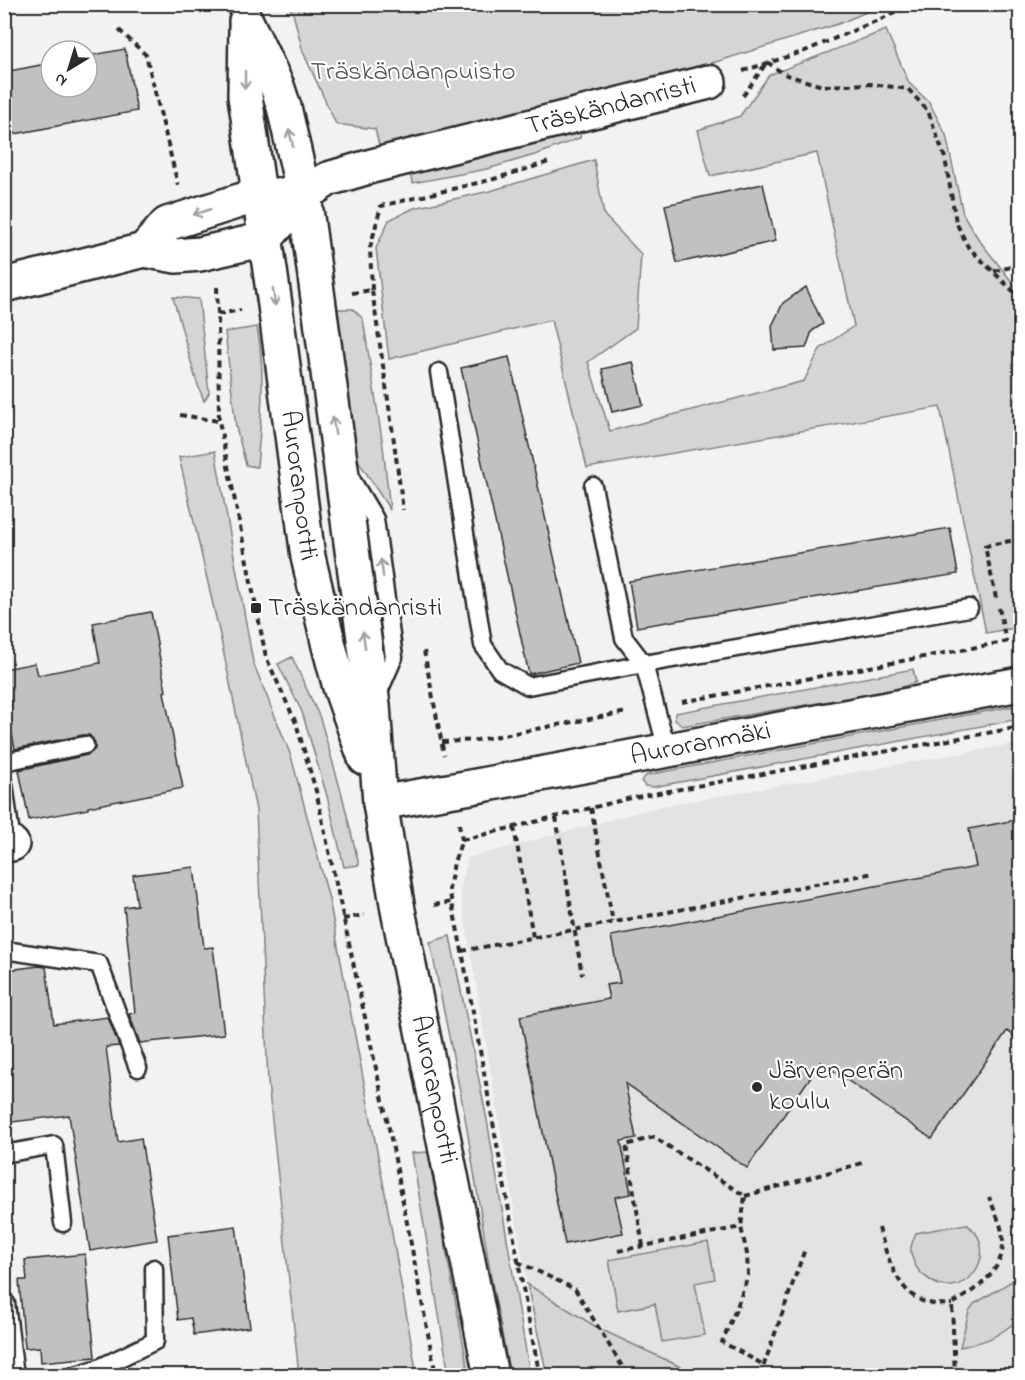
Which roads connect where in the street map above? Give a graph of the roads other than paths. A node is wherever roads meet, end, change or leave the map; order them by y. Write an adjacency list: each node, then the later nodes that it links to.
1 (244, 13): 3 (main road, Auroranportti, one-way to 3); 4 (main road, Auroranportti, one-way to 1)
2 (709, 82): 4 (main road, Träskändanristi)
3 (258, 195): 4 (main road); 5 (main road, Auroranportti); 6 (main road, one-way to 6)
4 (304, 195): 5 (main road, Träskändanristi); 17 (main road, Auroranportti, one-way to 4)
5 (265, 239): 6 (main road); 17 (main road, Auroranportti, one-way to 17)
6 (144, 250): 7 (main road)
7 (4, 285)
8 (439, 372): 11 (lane)
9 (593, 486): 11 (lane)
10 (969, 608): 11 (lane)
11 (644, 664): 14 (lane)
12 (1020, 684): 14 (main road, Auroranmäki)
13 (85, 746): 15 (lane)
14 (667, 750): 17 (main road, Auroranmäki)
15 (4, 762)
16 (4, 784): 18 (lane)
17 (380, 803): 27 (main road, Auroranportti)
18 (8, 845)
19 (4, 950): 20 (lane)
20 (138, 1068)
21 (4, 1154): 22 (lane)
22 (63, 1223)
23 (154, 1268): 26 (lane)
24 (6, 1303): 25 (lane)
25 (15, 1376)
26 (72, 1376)
27 (491, 1376)

